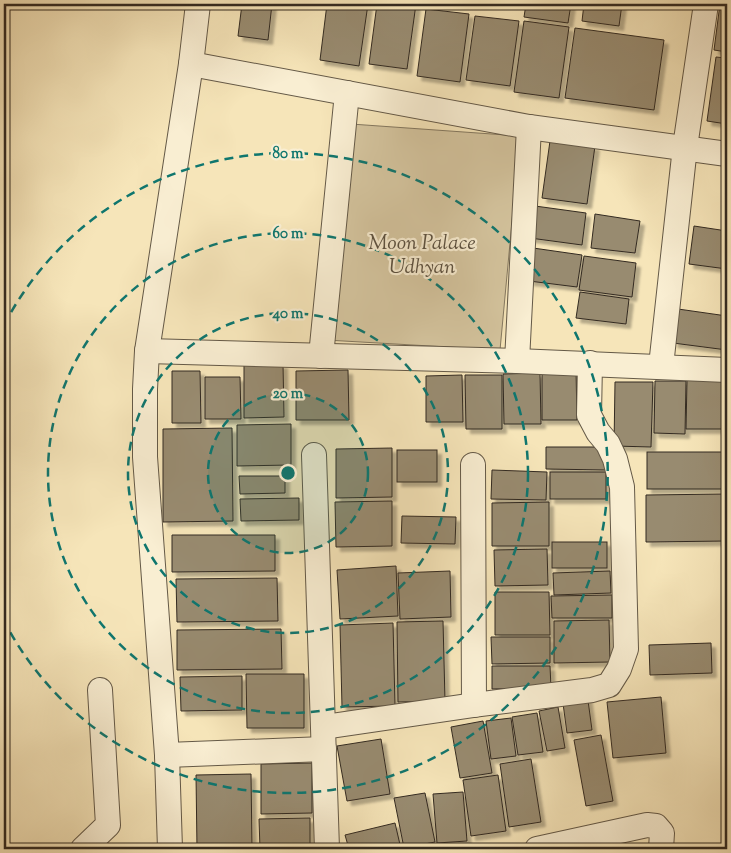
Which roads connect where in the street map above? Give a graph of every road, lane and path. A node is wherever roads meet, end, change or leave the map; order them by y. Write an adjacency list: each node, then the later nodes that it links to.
1 (198, 4): 3 (street)
2 (706, 4): 6 (street)
3 (191, 64): 4 (street); 8 (street)
4 (346, 93): 5 (street); 9 (street)
5 (529, 127): 6 (street); 10 (street)
6 (685, 147): 7 (street); 12 (street)
7 (727, 154)
8 (147, 351): 9 (street); 19 (street)
9 (322, 356): 10 (street)
10 (516, 361): 11 (street)
11 (590, 363): 12 (street); 17 (street)
12 (660, 366): 13 (street)
13 (727, 370)
14 (314, 455): 18 (street)
15 (473, 465): 17 (street)
16 (100, 690): 20 (street)
17 (474, 705): 18 (street)
18 (324, 738): 19 (street); 22 (street)
19 (167, 755): 21 (street)
20 (84, 849)
21 (170, 849)
22 (327, 849)
23 (537, 849): 24 (street)
24 (661, 849)

